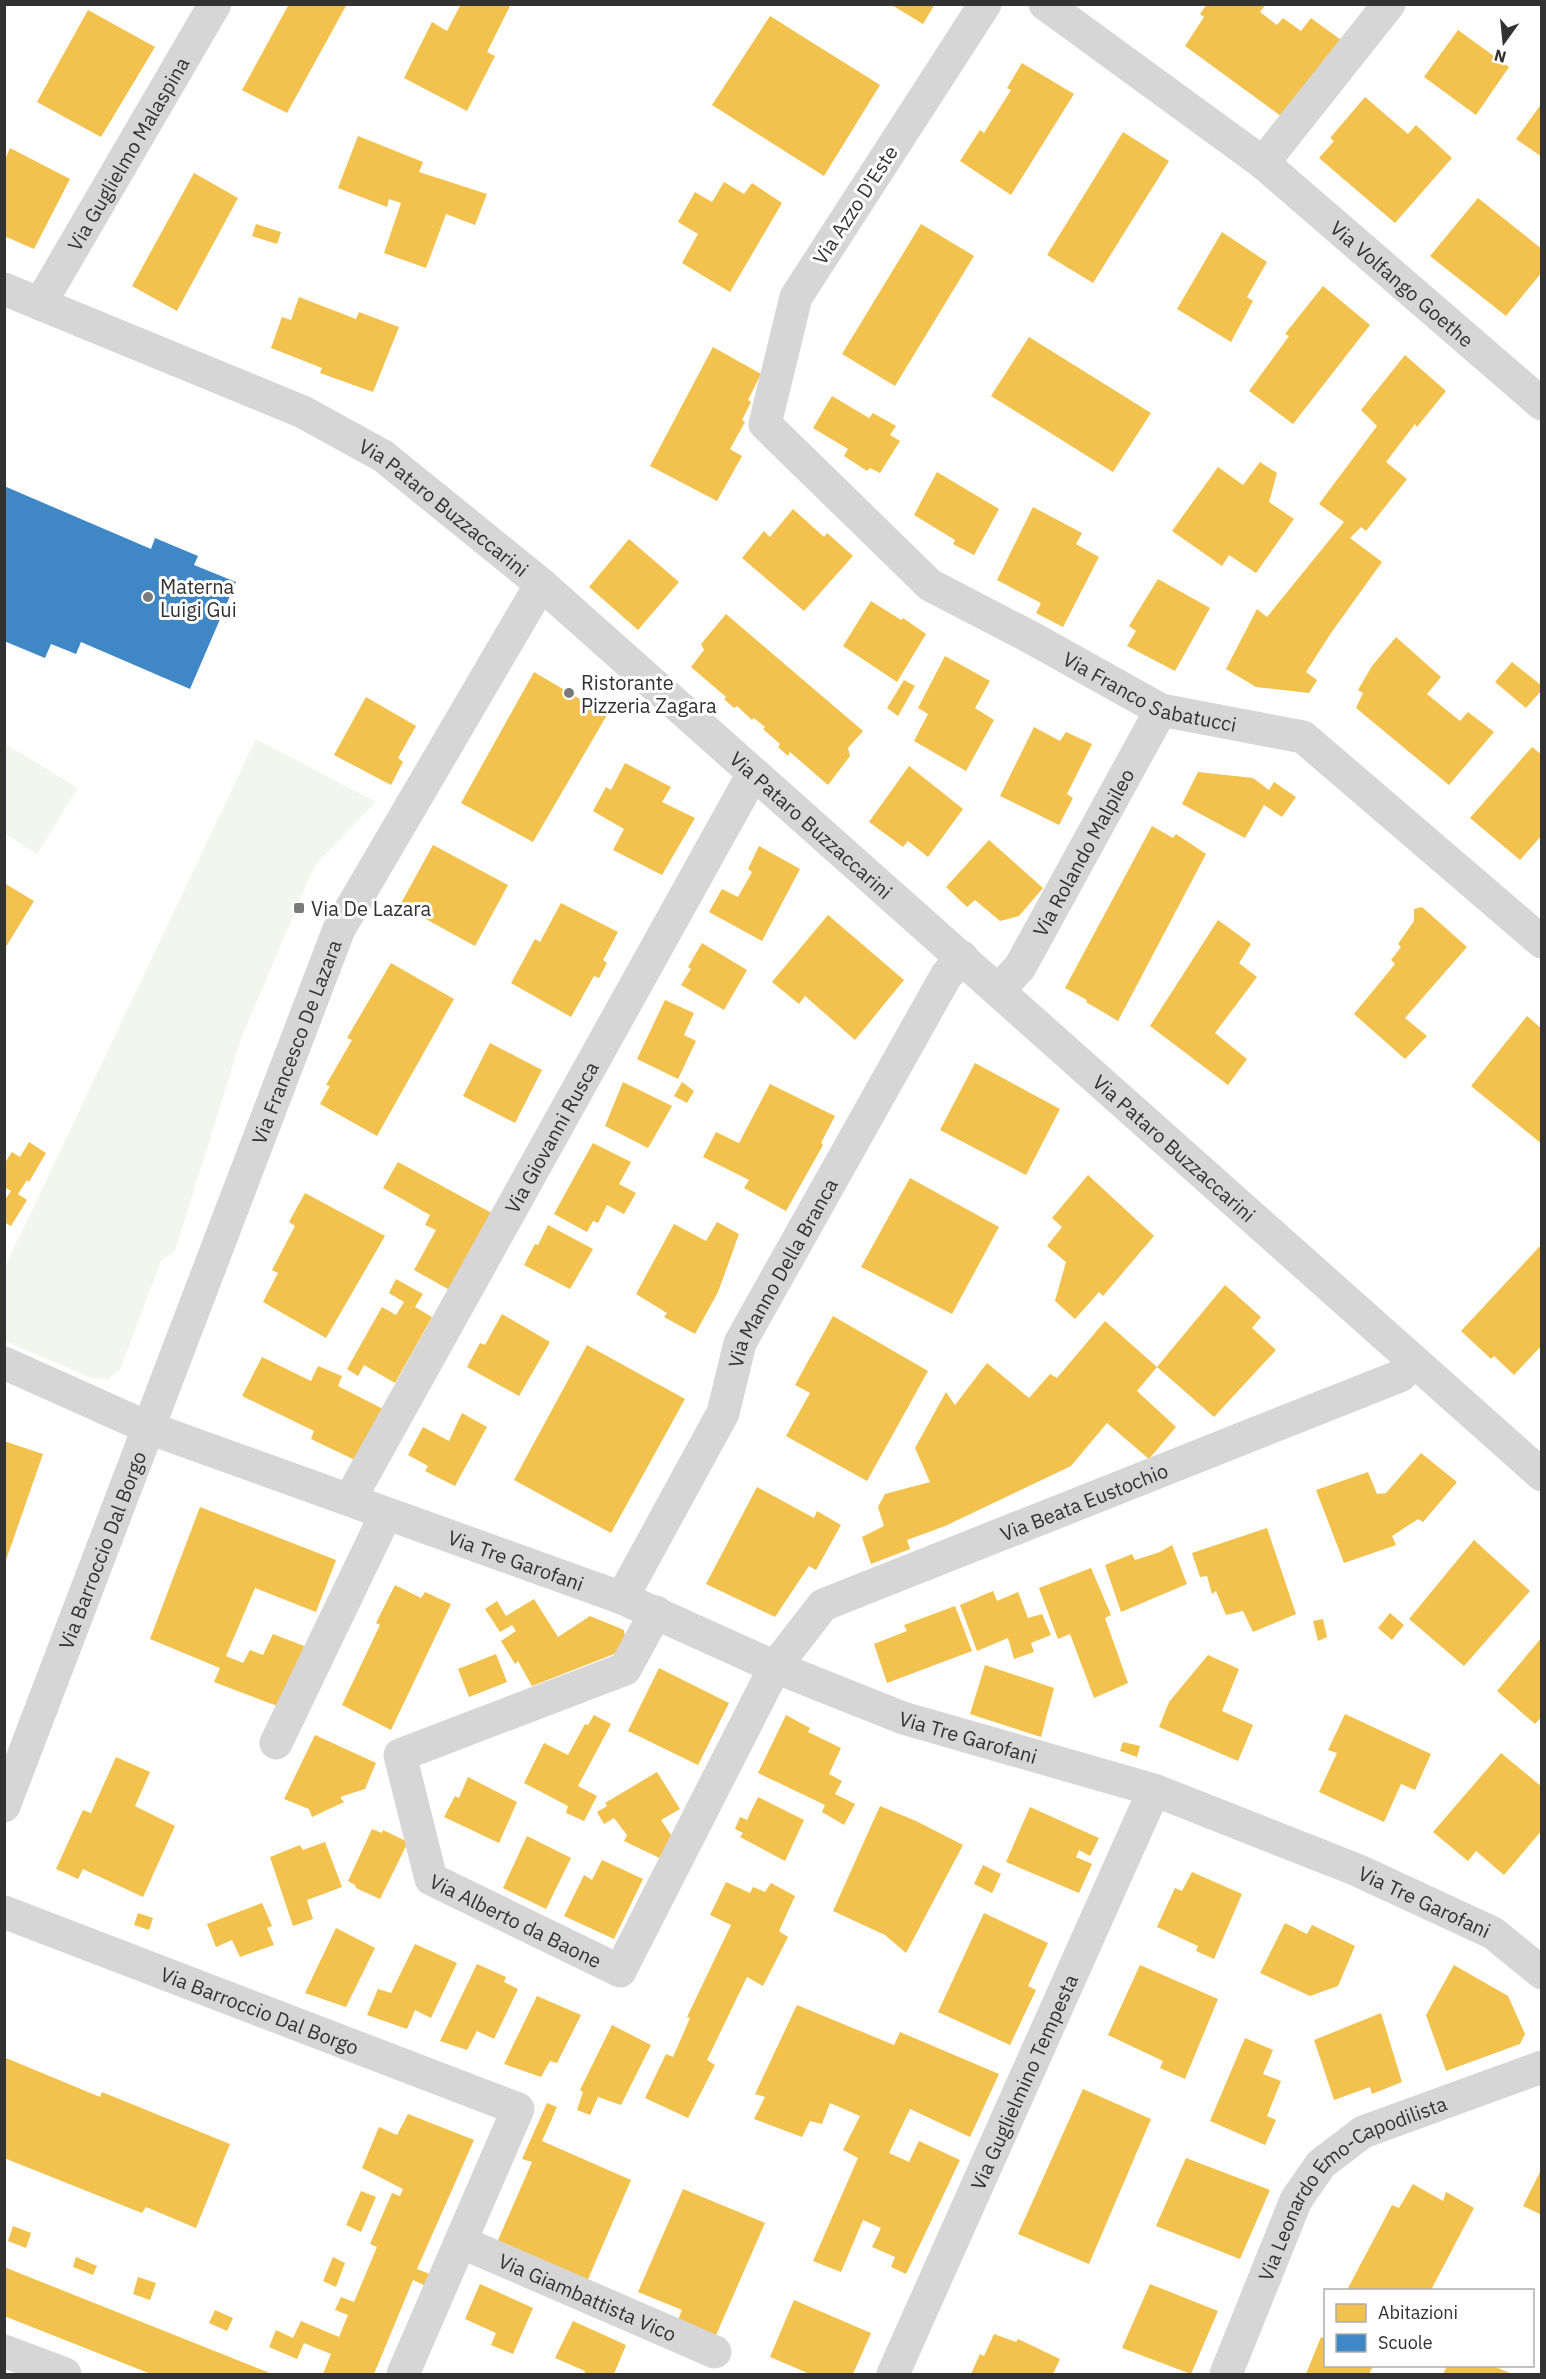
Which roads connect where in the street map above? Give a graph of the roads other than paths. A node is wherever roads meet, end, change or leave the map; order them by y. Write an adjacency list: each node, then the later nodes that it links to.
1 (215, 4): 7 (street, Via Guglielmo Malaspina)
2 (985, 4): 9 (street, Via Azzo D'Este)
3 (1045, 4): 5 (street, Via Volfango Goethe)
4 (1389, 4): 5 (street)
5 (1263, 163): 8 (street, Via Volfango Goethe)
6 (4, 289): 7 (street, Via Pataro Buzzaccarini)
7 (40, 304): 10 (street, Via Pataro Buzzaccarini)
8 (1542, 404)
9 (765, 424): 11 (street, Via Franco Sabatucci)
10 (541, 584): 12 (street, Via Pataro Buzzaccarini); 18 (street, Via Francesco De Lazara)
11 (1161, 710): 13 (street, Via Franco Sabatucci); 15 (street, Via Rolando Malpileo)
12 (753, 774): 14 (street, Via Pataro Buzzaccarini); 20 (street, Via Giovanni Rusca)
13 (1542, 942)
14 (962, 957): 15 (street, Via Pataro Buzzaccarini); 22 (street, Via Manno Della Branca)
15 (999, 990): 16 (street, Via Pataro Buzzaccarini)
16 (1413, 1362): 19 (street, Via Pataro Buzzaccarini); 24 (street, Via Beata Eustochio)
17 (4, 1363): 18 (street, Via Tre Garofani)
18 (149, 1428): 20 (street, Via Tre Garofani); 27 (street, Via Barroccio Dal Borgo)
19 (1542, 1475)
20 (350, 1499): 21 (street, Via Tre Garofani)
21 (386, 1514): 22 (street, Via Tre Garofani); 25 (street)
22 (621, 1598): 23 (street, Via Tre Garofani)
23 (656, 1612): 24 (street, Via Tre Garofani); 24 (street, Via Alberto da Baone)
24 (775, 1667): 26 (street, Via Tre Garofani)
25 (276, 1743)
26 (1154, 1790): 29 (street, Via Tre Garofani); 36 (street, Via Guglielmino Tempesta)
27 (4, 1806)
28 (4, 1912): 31 (street, Via Barroccio Dal Borgo)
29 (1542, 1973)
30 (1542, 2067): 37 (street, Via Leonardo Emo-Capodilista)
31 (461, 2242): 33 (street, Via Giambattista Vico); 35 (street)
32 (4, 2351): 34 (street)
33 (715, 2352)
34 (65, 2374)
35 (403, 2374)
36 (893, 2374)
37 (1226, 2374)

